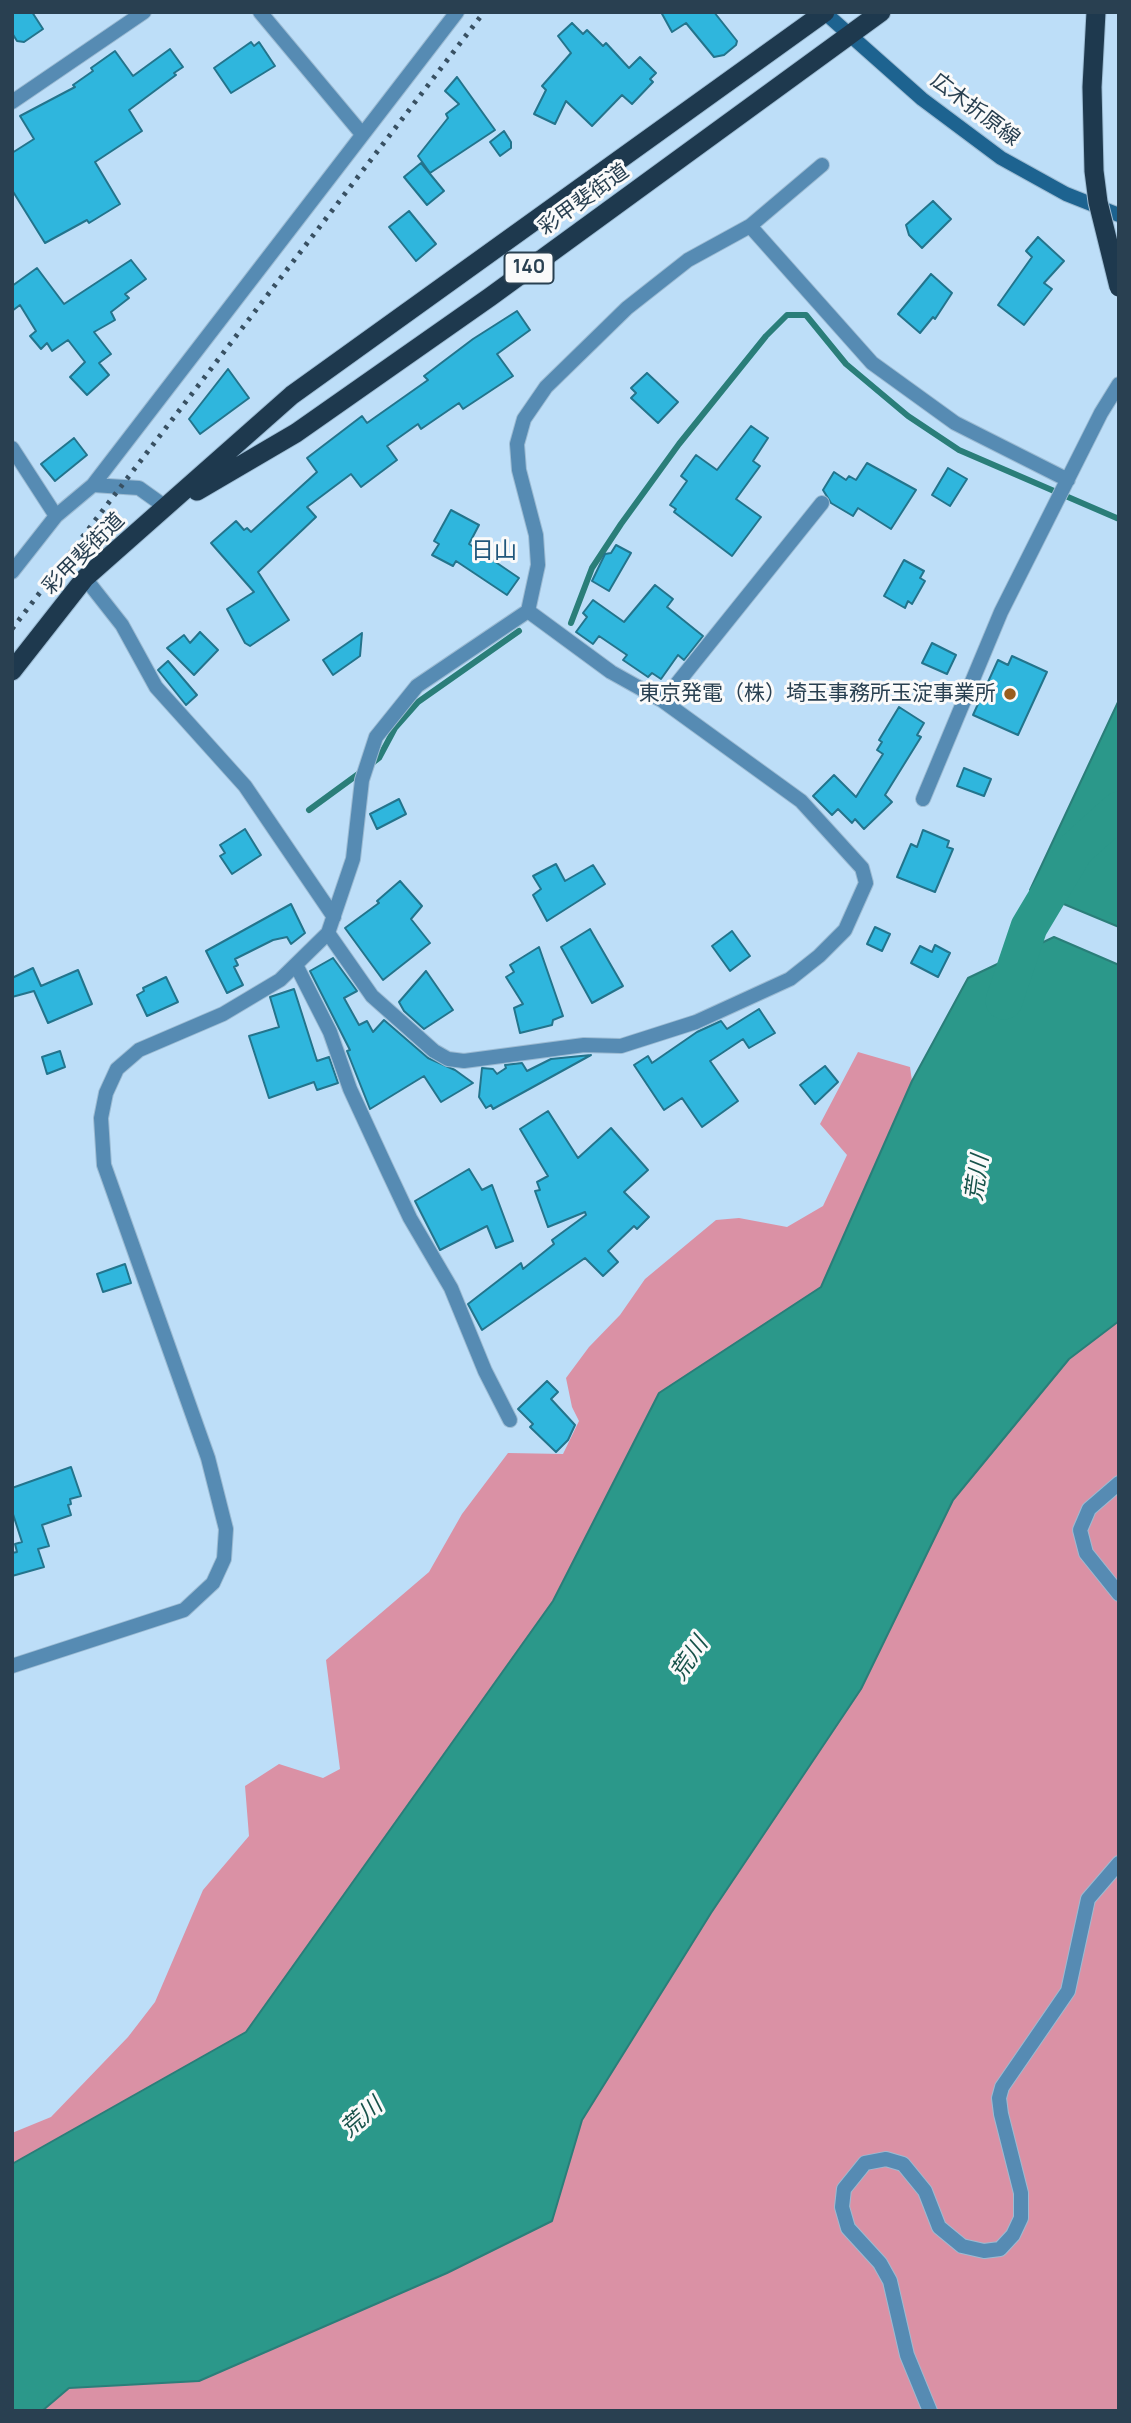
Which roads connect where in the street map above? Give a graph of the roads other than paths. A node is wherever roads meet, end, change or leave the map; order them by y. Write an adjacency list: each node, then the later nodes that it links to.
1 (144, 12): 8 (street)
2 (260, 12): 9 (street)
3 (457, 12): 9 (street)
4 (824, 12): 7 (main road, 広木折原線); 19 (highway, 彩甲斐街道 / 140)
5 (881, 12): 7 (highway, 彩甲斐街道 / 140)
6 (1096, 12): 13 (highway, bridge)
7 (849, 34): 11 (main road, 広木折原線); 19 (highway, 彩甲斐街道 / 140)
8 (12, 102)
9 (362, 134): 17 (street)
10 (822, 164): 12 (street)
11 (1119, 215)
12 (750, 226): 16 (street); 23 (street)
13 (1119, 286)
14 (1119, 384): 16 (street)
15 (12, 448): 20 (street)
16 (1069, 480): 26 (street)
17 (93, 485): 19 (street); 20 (street)
18 (822, 503): 25 (street)
19 (167, 508): 22 (highway, 彩甲斐街道 / 140)
20 (56, 516): 21 (street)
21 (12, 572)
22 (85, 578): 24 (highway, 彩甲斐街道 / 140); 27 (street)
23 (528, 611): 25 (street); 27 (street)
24 (12, 671)
25 (663, 701): 28 (street)
26 (923, 799)
27 (334, 917): 28 (street)
28 (328, 933): 29 (street)
29 (296, 964): 30 (street); 33 (street)
30 (510, 1420)
31 (1119, 1483): 32 (street)
32 (1119, 1594)
33 (12, 1666)
34 (1119, 1863): 35 (street)
35 (930, 2411)

